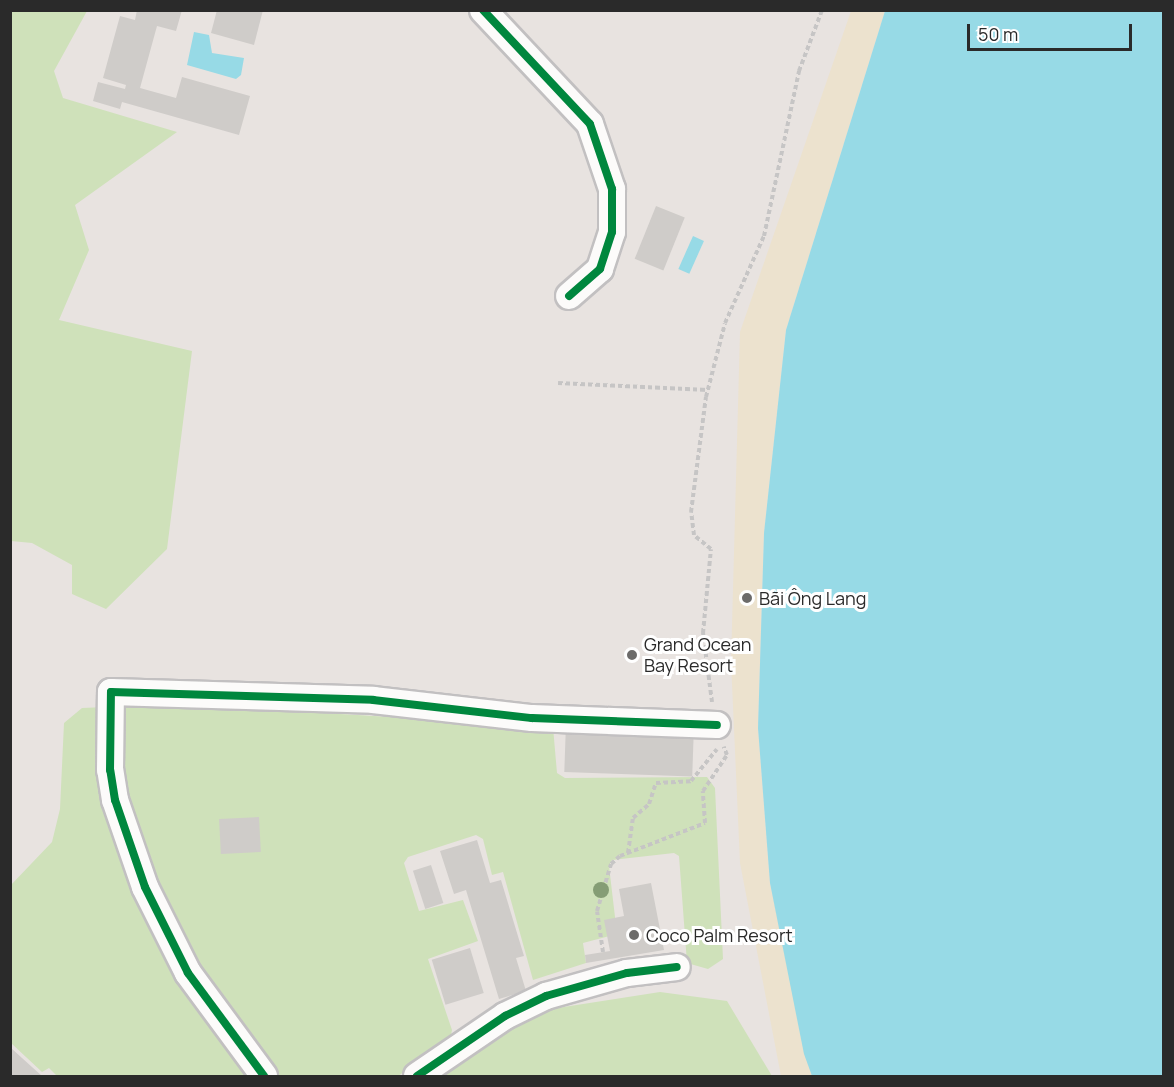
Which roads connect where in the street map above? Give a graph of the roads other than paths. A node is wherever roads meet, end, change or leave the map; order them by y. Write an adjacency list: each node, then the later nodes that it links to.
1 (483, 10): 2 (street)
2 (569, 296)
3 (720, 734): 5 (street)
4 (677, 967): 6 (street)
5 (264, 1077)
6 (417, 1077)

